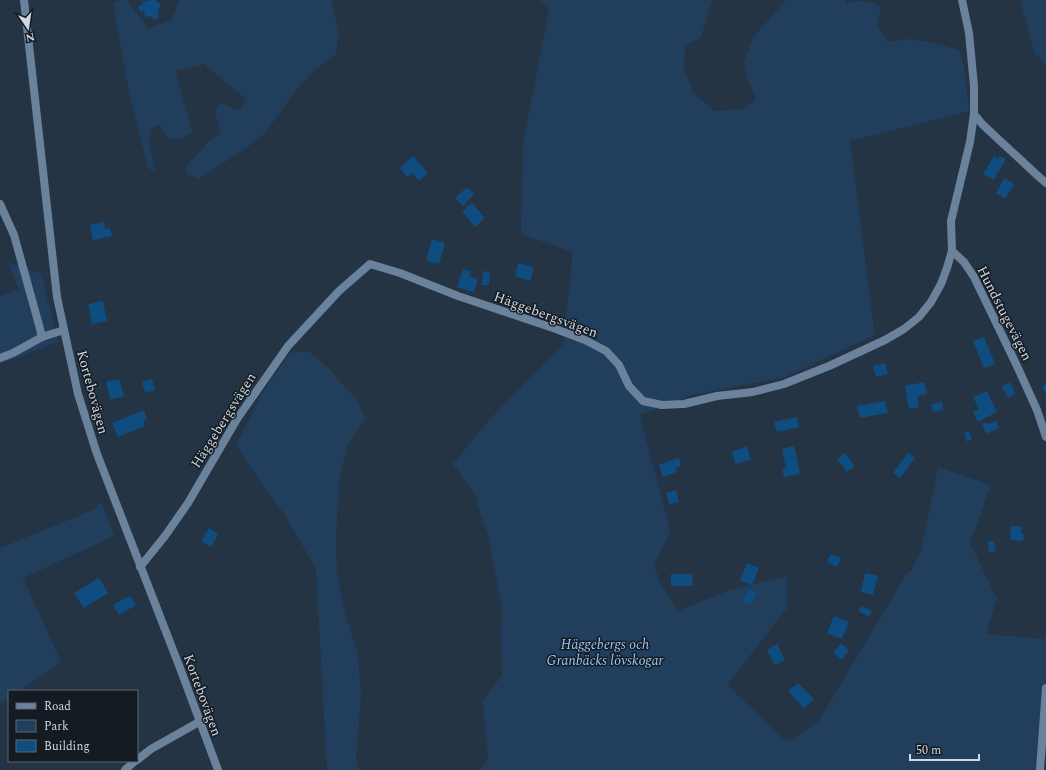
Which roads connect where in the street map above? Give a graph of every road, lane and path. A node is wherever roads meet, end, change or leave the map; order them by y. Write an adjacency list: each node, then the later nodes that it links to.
1 (24, 0): 7 (street, Kortebovägen)
2 (962, 0): 3 (street, Häggebergsvägen)
3 (974, 114): 4 (street); 6 (street, Häggebergsvägen)
4 (1046, 182)
5 (0, 204): 8 (street)
6 (952, 251): 10 (street, Hundstugevägen); 11 (street, Häggebergsvägen)
7 (64, 330): 8 (street); 11 (street, Kortebovägen)
8 (42, 337): 9 (street)
9 (0, 358)
10 (1046, 437)
11 (140, 567): 13 (street, Kortebovägen)
12 (1046, 688): 18 (street)
13 (199, 722): 14 (street); 17 (street, Kortebovägen)
14 (138, 759)
15 (134, 762): 16 (street)
16 (125, 770)
17 (218, 770)
18 (1040, 770)

